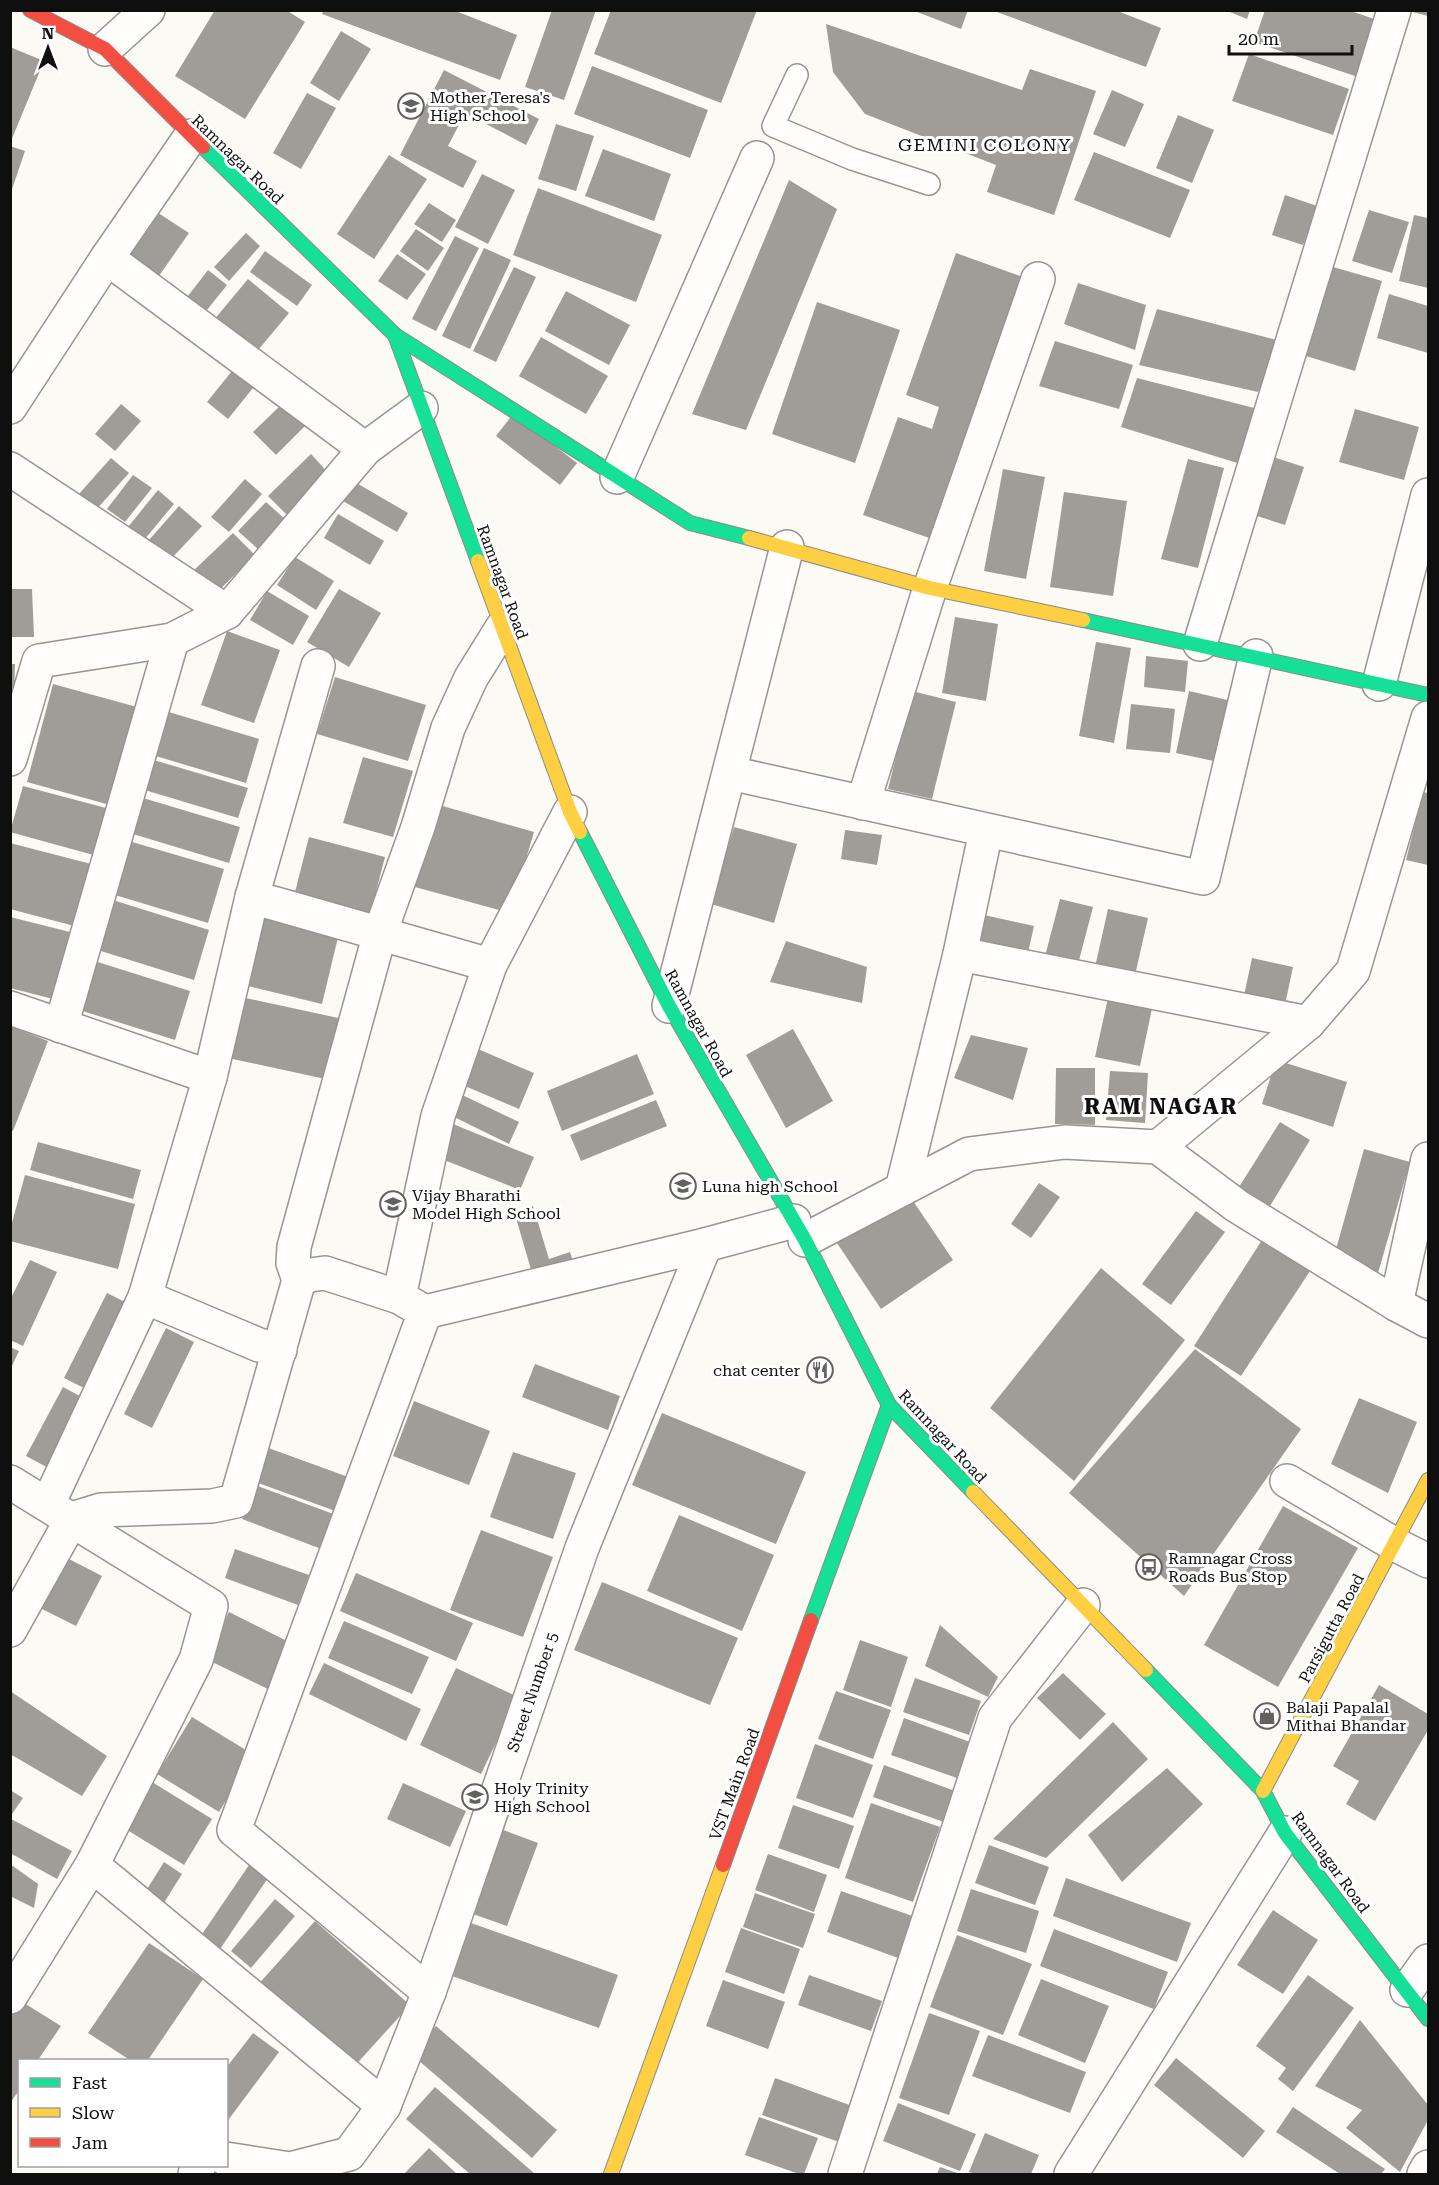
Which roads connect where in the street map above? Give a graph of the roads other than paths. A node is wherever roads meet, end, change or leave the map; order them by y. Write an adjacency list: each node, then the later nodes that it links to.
1 (30, 10): 4 (main road, Ramnagar Road)
2 (148, 10): 4 (street)
3 (1394, 10): 24 (street)
4 (105, 49): 7 (main road, Ramnagar Road)
5 (797, 75): 6 (lane)
6 (773, 126): 8 (lane); 9 (lane)
7 (190, 136): 10 (street); 12 (main road, Ramnagar Road)
8 (757, 158): 17 (street)
9 (929, 184)
10 (107, 258): 13 (street); 15 (street)
11 (1038, 279): 20 (street)
12 (394, 334): 14 (main road, Ramnagar Road); 17 (main road)
13 (10, 407)
14 (422, 408): 15 (street); 22 (main road, Ramnagar Road)
15 (365, 449): 21 (street)
16 (10, 469): 21 (street)
17 (617, 477): 19 (main road)
18 (1428, 495): 27 (street)
19 (787, 547): 20 (main road); 31 (street)
20 (930, 588): 24 (main road); 32 (street)
21 (227, 612): 23 (street)
22 (502, 628): 33 (main road, Ramnagar Road); 36 (street)
23 (172, 640): 30 (street); 42 (street)
24 (1200, 644): 25 (main road)
25 (1256, 656): 27 (main road); 34 (street)
26 (318, 666): 35 (street)
27 (1379, 684): 28 (main road)
28 (1428, 695)
29 (1428, 718): 41 (street)
30 (12, 749)
31 (730, 772): 32 (street); 39 (street)
32 (863, 803): 34 (street)
33 (570, 812): 38 (street); 39 (main road, Ramnagar Road)
34 (986, 831): 37 (street)
35 (252, 897): 36 (street); 43 (street)
36 (380, 933): 38 (street); 49 (street)
37 (960, 954): 41 (street); 46 (street)
38 (490, 965): 52 (street)
39 (669, 1006): 47 (main road, Ramnagar Road)
40 (10, 1008): 42 (street)
41 (1308, 1023): 44 (street)
42 (61, 1026): 43 (street)
43 (210, 1077): 50 (street)
44 (1158, 1147): 46 (street); 51 (street)
45 (1428, 1159): 51 (street)
46 (902, 1189): 47 (street)
47 (800, 1230): 48 (street); 55 (main road, Ramnagar Road)
48 (705, 1245): 52 (street); 69 (street, Street Number 5)
49 (299, 1280): 52 (street); 54 (street)
50 (145, 1297): 54 (street); 59 (street)
51 (1396, 1304): 53 (street)
52 (412, 1305): 69 (street)
53 (1428, 1321)
54 (280, 1350): 59 (street)
55 (889, 1405): 62 (main road, Ramnagar Road); 75 (main road, VST Main Road)
56 (1428, 1480): 60 (main road, Parsigutta Road)
57 (1287, 1481): 60 (street)
58 (10, 1482): 59 (street)
59 (60, 1512): 63 (street); 66 (street)
60 (1394, 1544): 61 (street); 64 (main road, Parsigutta Road)
61 (1428, 1561)
62 (1083, 1605): 64 (main road, Ramnagar Road); 76 (street)
63 (10, 1630)
64 (1263, 1791): 65 (main road, Ramnagar Road)
65 (1286, 1833): 68 (main road, Ramnagar Road); 77 (street)
66 (92, 1864): 70 (street); 72 (street)
67 (1428, 1961): 68 (street)
68 (1407, 1990): 71 (main road, Ramnagar Road)
69 (429, 1992): 72 (street, Street Number 5)
70 (10, 1997)
71 (1428, 2019)
72 (384, 2106): 73 (street, Street Number 5)
73 (228, 2159)
74 (1428, 2168): 78 (street)
75 (611, 2175)
76 (845, 2175)
77 (1071, 2175)
78 (1424, 2175)

